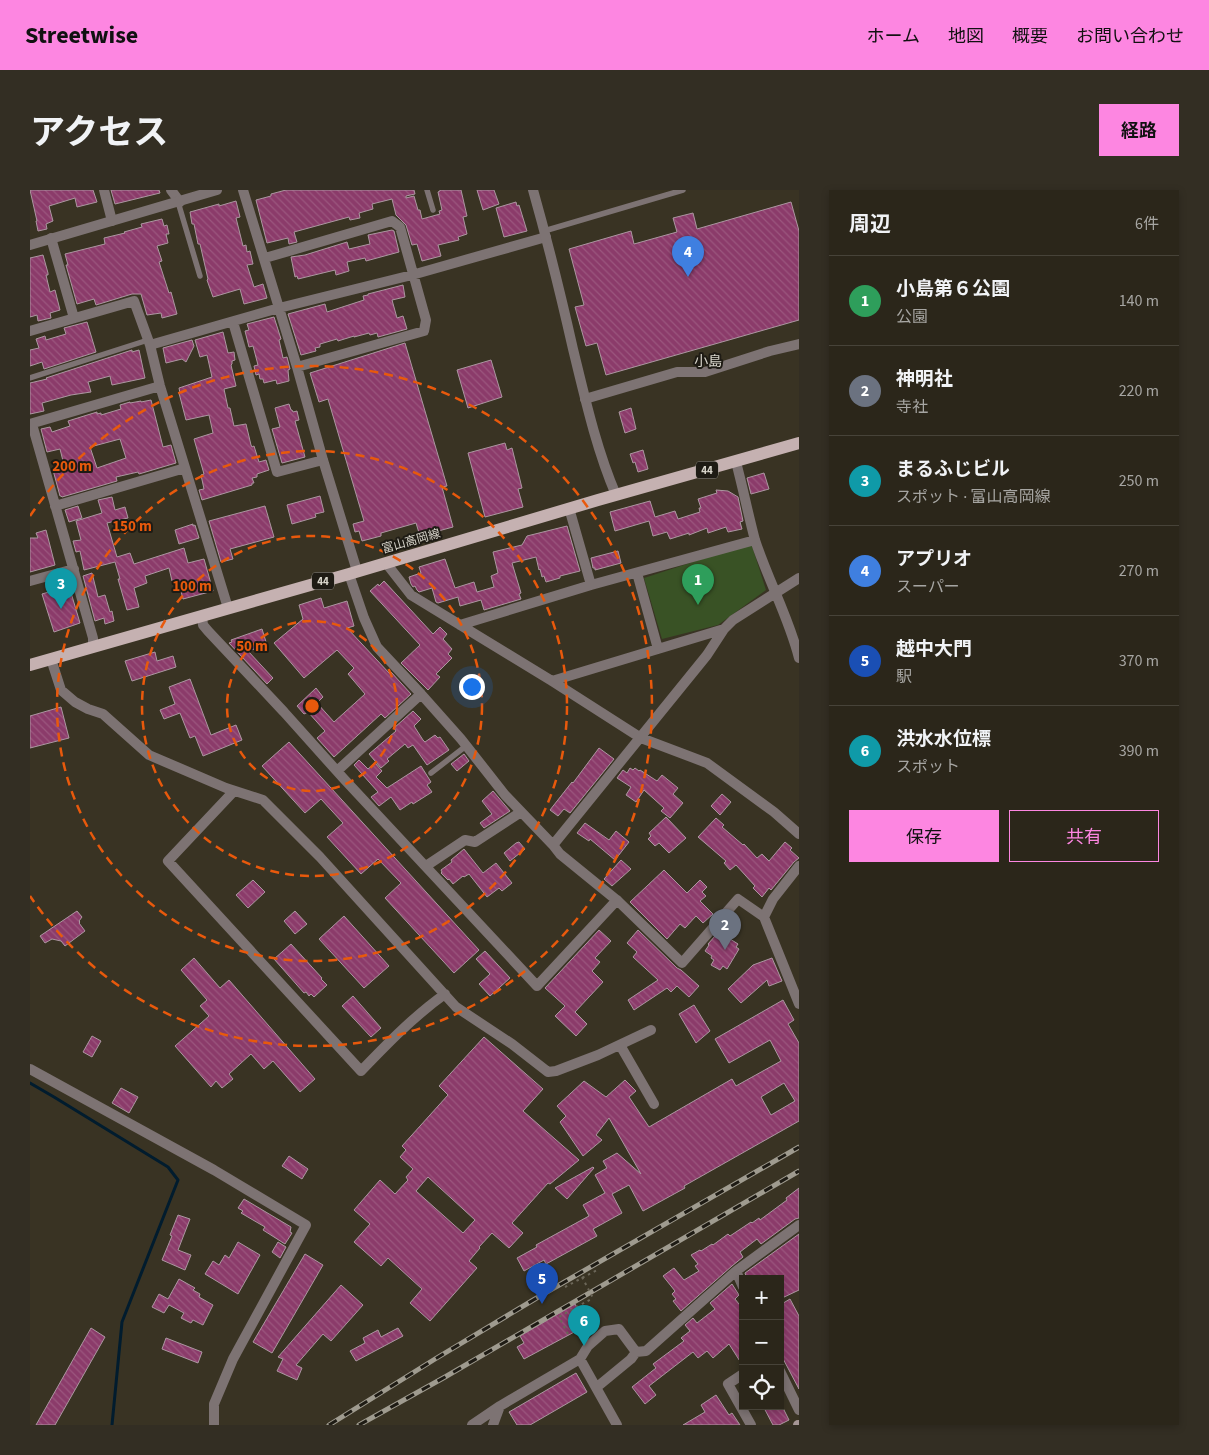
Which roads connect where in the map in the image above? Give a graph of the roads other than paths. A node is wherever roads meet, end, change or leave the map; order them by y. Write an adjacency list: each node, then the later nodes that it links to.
1 (104, 190): 10 (street)
2 (171, 190): 8 (street)
3 (217, 190): 8 (street)
4 (244, 190): 14 (street)
5 (428, 190): 9 (lane)
6 (533, 190): 11 (street)
7 (683, 190): 11 (lane)
8 (179, 202): 10 (street); 16 (lane)
9 (433, 210)
10 (112, 221): 12 (street)
11 (545, 234): 15 (street); 26 (street)
12 (51, 238): 13 (street); 18 (street)
13 (30, 245)
14 (265, 258): 15 (street); 17 (street)
15 (412, 275): 17 (street); 23 (street)
16 (200, 276)
17 (279, 308): 19 (street); 23 (street)
18 (74, 318): 20 (street); 21 (street)
19 (232, 322): 21 (street); 29 (street)
20 (30, 331)
21 (149, 342): 24 (lane); 25 (street)
22 (799, 344): 26 (street)
23 (297, 367): 29 (street)
24 (30, 378)
25 (160, 386): 27 (street); 31 (street)
26 (585, 399): 32 (street)
27 (31, 424): 33 (street)
28 (799, 443): 30 (main road, 富山高岡線 / 44)
29 (323, 460): 38 (street)
30 (736, 462): 32 (main road, 富山高岡線 / 44); 35 (street)
31 (185, 468): 33 (street); 44 (street)
32 (616, 495): 34 (main road, 富山高岡線 / 44)
33 (55, 506): 37 (street)
34 (569, 508): 36 (main road, 富山高岡線 / 44); 42 (street)
35 (755, 540): 39 (street); 43 (street)
36 (386, 563): 38 (main road, 富山高岡線 / 44); 46 (street)
37 (74, 569): 41 (street); 48 (street)
38 (353, 572): 44 (main road, 富山高岡線 / 44); 54 (street)
39 (637, 573): 42 (street); 49 (street)
40 (799, 578): 43 (street)
41 (30, 581)
42 (591, 585): 46 (street)
43 (775, 593): 47 (street); 50 (street)
44 (228, 608): 45 (main road, 富山高岡線 / 44)
45 (202, 616): 48 (main road, 富山高岡線 / 44); 57 (street)
46 (460, 625): 53 (street)
47 (724, 629): 49 (street); 55 (street)
48 (93, 647): 51 (main road, 富山高岡線 / 44)
49 (658, 649): 53 (street)
50 (799, 658)
51 (51, 659): 52 (main road, 富山高岡線 / 44); 59 (street)
52 (30, 665)
53 (552, 681): 55 (street)
54 (421, 694): 56 (street); 57 (street)
55 (640, 738): 61 (street); 62 (street)
56 (466, 746): 58 (lane); 60 (street)
57 (337, 771): 63 (street)
58 (432, 773)
59 (234, 791): 67 (street); 67 (street)
60 (521, 812): 62 (street); 63 (street)
61 (799, 834)
62 (553, 845): 65 (street)
63 (426, 866): 65 (street)
64 (799, 866): 66 (street)
65 (617, 900): 66 (street)
66 (764, 917): 68 (street)
67 (445, 994): 70 (street)
68 (799, 1004)
69 (651, 1030): 70 (street)
70 (620, 1044): 72 (street)
71 (30, 1070): 85 (street)
72 (654, 1104)
73 (799, 1225): 74 (street)
74 (736, 1271): 75 (street); 76 (street)
75 (739, 1278)
76 (636, 1352): 77 (street); 80 (street)
77 (580, 1359): 80 (street); 82 (street)
78 (739, 1377): 81 (street)
79 (784, 1379): 84 (street)
80 (597, 1388): 88 (street)
81 (739, 1404)
82 (500, 1406): 86 (street); 87 (street)
83 (743, 1410): 89 (street)
84 (799, 1410)
85 (214, 1425)
86 (472, 1425)
87 (493, 1425)
88 (617, 1425)
89 (751, 1425)

